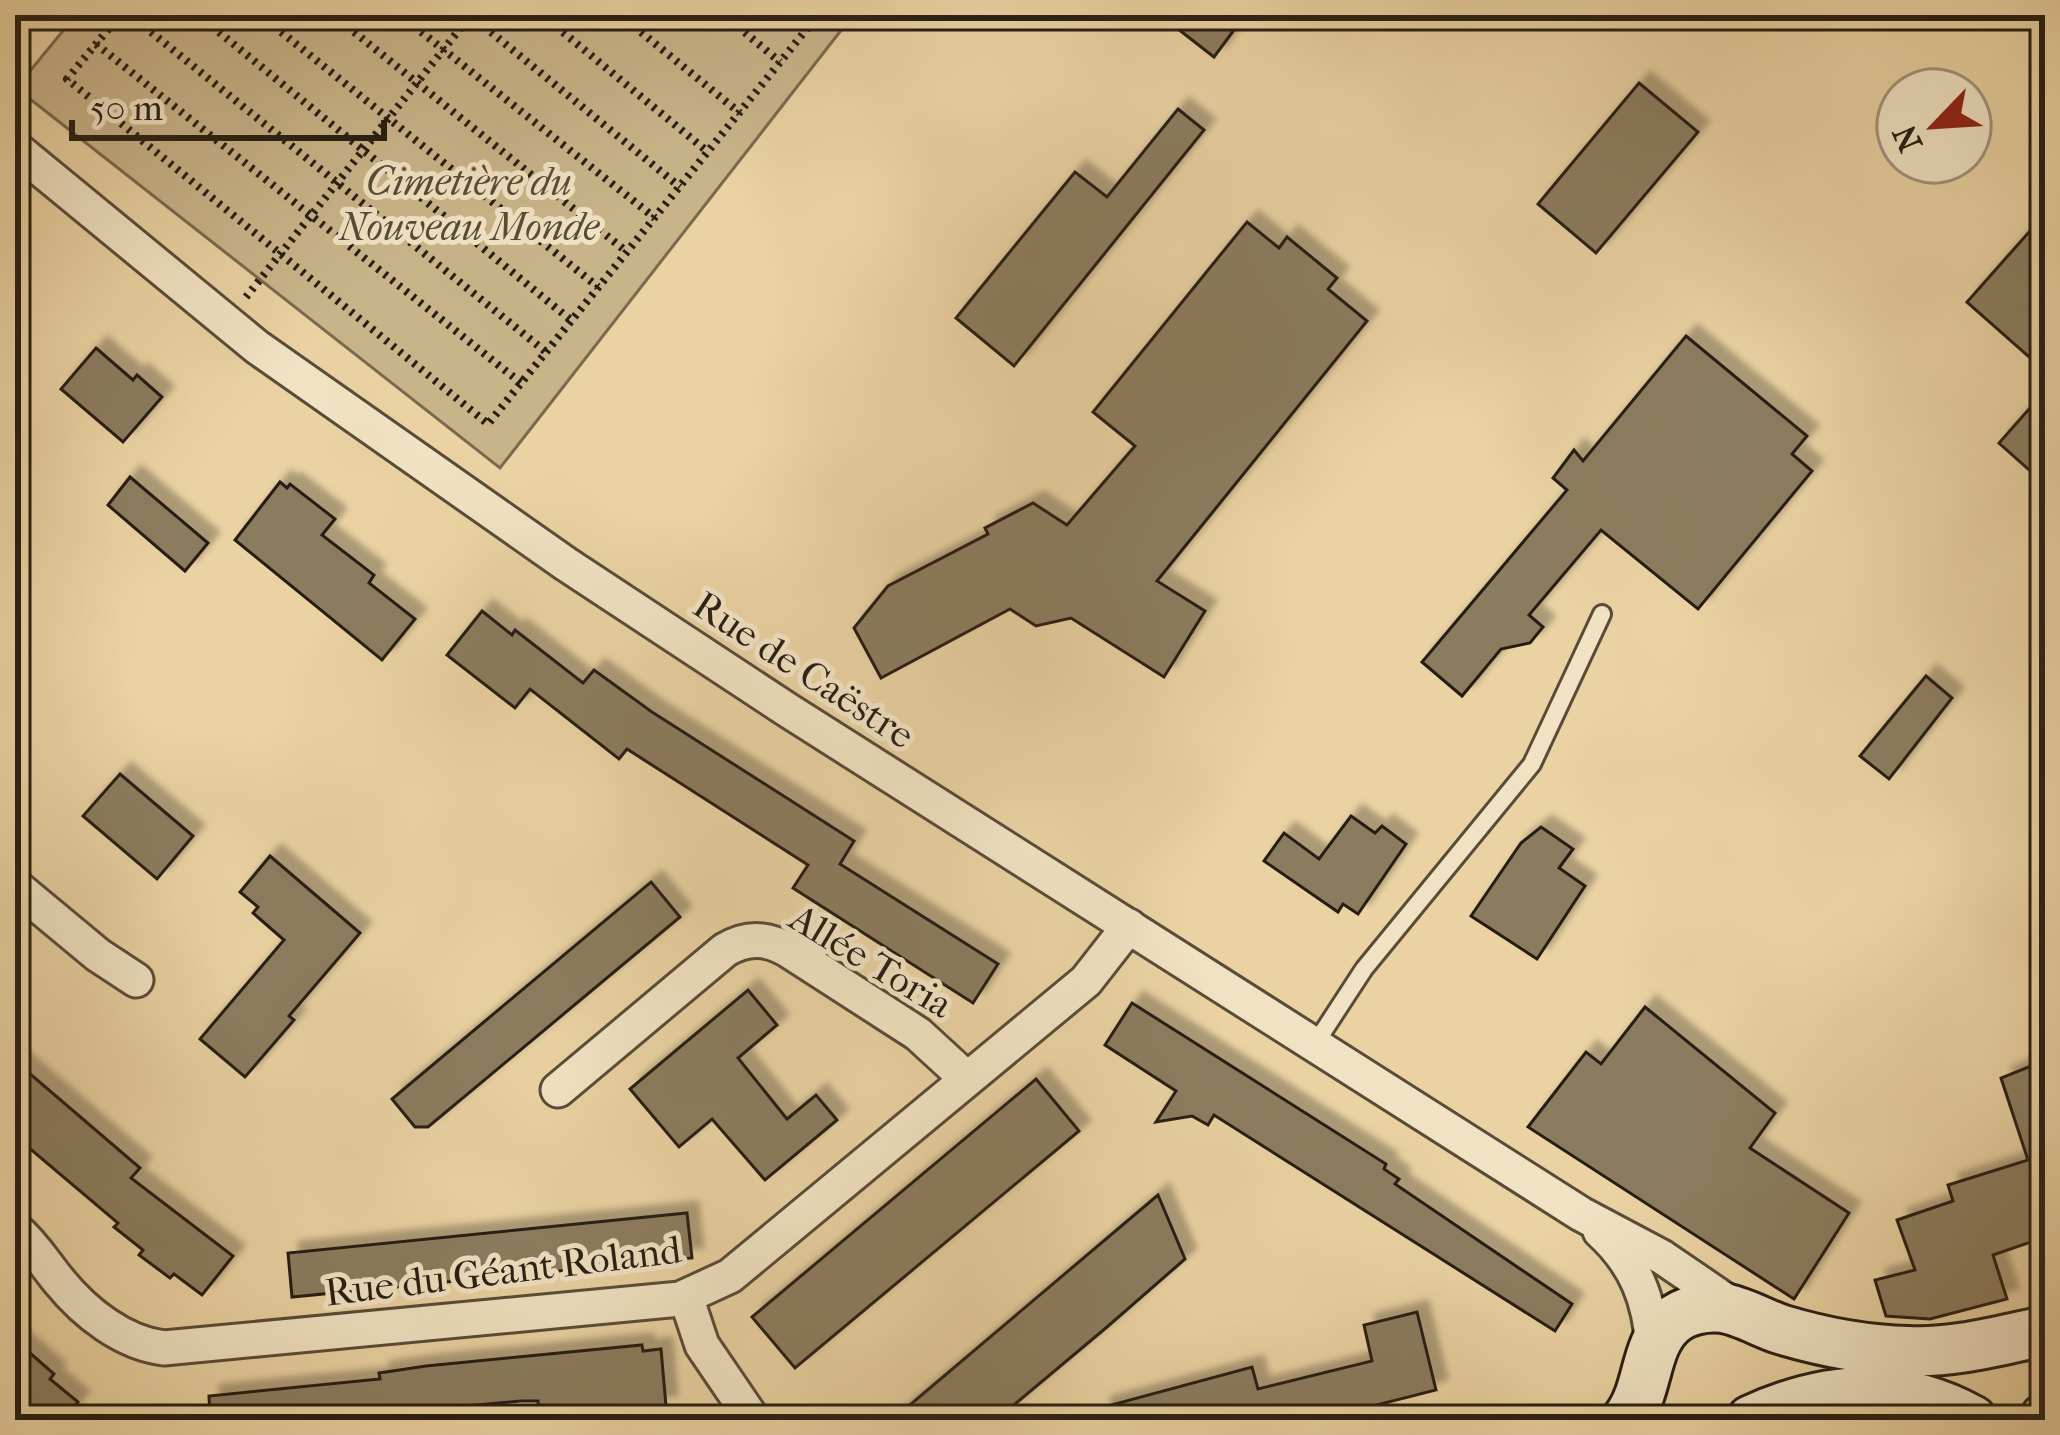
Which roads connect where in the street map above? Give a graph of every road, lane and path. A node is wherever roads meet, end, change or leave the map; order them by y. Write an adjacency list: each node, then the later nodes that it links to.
1 (125, 15): 13 (path); 22 (path)
2 (198, 15): 20 (path)
3 (260, 15): 18 (path)
4 (334, 15): 16 (path)
5 (400, 15): 14 (path)
6 (471, 15): 14 (path); 23 (path)
7 (542, 15): 21 (path)
8 (620, 15): 17 (path)
9 (724, 15): 15 (path)
10 (790, 15): 12 (path)
11 (818, 15): 12 (path)
12 (807, 29): 15 (path)
13 (96, 44): 24 (path); 27 (path)
14 (444, 50): 16 (path); 25 (path)
15 (780, 62): 17 (path)
16 (418, 82): 18 (path); 26 (path)
17 (740, 113): 21 (path)
18 (389, 118): 20 (path); 28 (path)
19 (15, 148): 30 (street, Rue de Caëstre)
20 (363, 151): 22 (path); 29 (path)
21 (708, 152): 23 (path)
22 (338, 182): 24 (path); 31 (path)
23 (680, 187): 25 (path)
24 (312, 215): 27 (path); 32 (path)
25 (655, 218): 26 (path)
26 (627, 252): 28 (path)
27 (282, 253): 30 (path); 32 (path)
28 (598, 287): 29 (path)
29 (572, 321): 31 (path)
30 (226, 322): 35 (street, Rue de Caëstre)
31 (546, 352): 32 (path)
32 (520, 383)
33 (1602, 614): 37 (lane)
34 (15, 886): 36 (street)
35 (1129, 926): 37 (street, Rue de Caëstre); 38 (street, Rue du Géant Roland)
36 (136, 980)
37 (1315, 1044): 40 (street, Rue de Caëstre)
38 (967, 1079): 39 (street, Allée Toria); 42 (street, Rue du Géant Roland)
39 (559, 1090)
40 (1581, 1214): 43 (street, Rue de Caëstre); 45 (street, Rue de Caëstre)
41 (15, 1229): 42 (street, Rue du Géant Roland)
42 (686, 1297): 46 (street)
43 (1750, 1317): 44 (main road); 45 (main road)
44 (2032, 1342)
45 (1651, 1359): 47 (main road); 48 (main road)
46 (753, 1420)
47 (1626, 1420)
48 (1673, 1420)
49 (1751, 1420): 50 (main road)
50 (1972, 1420)

